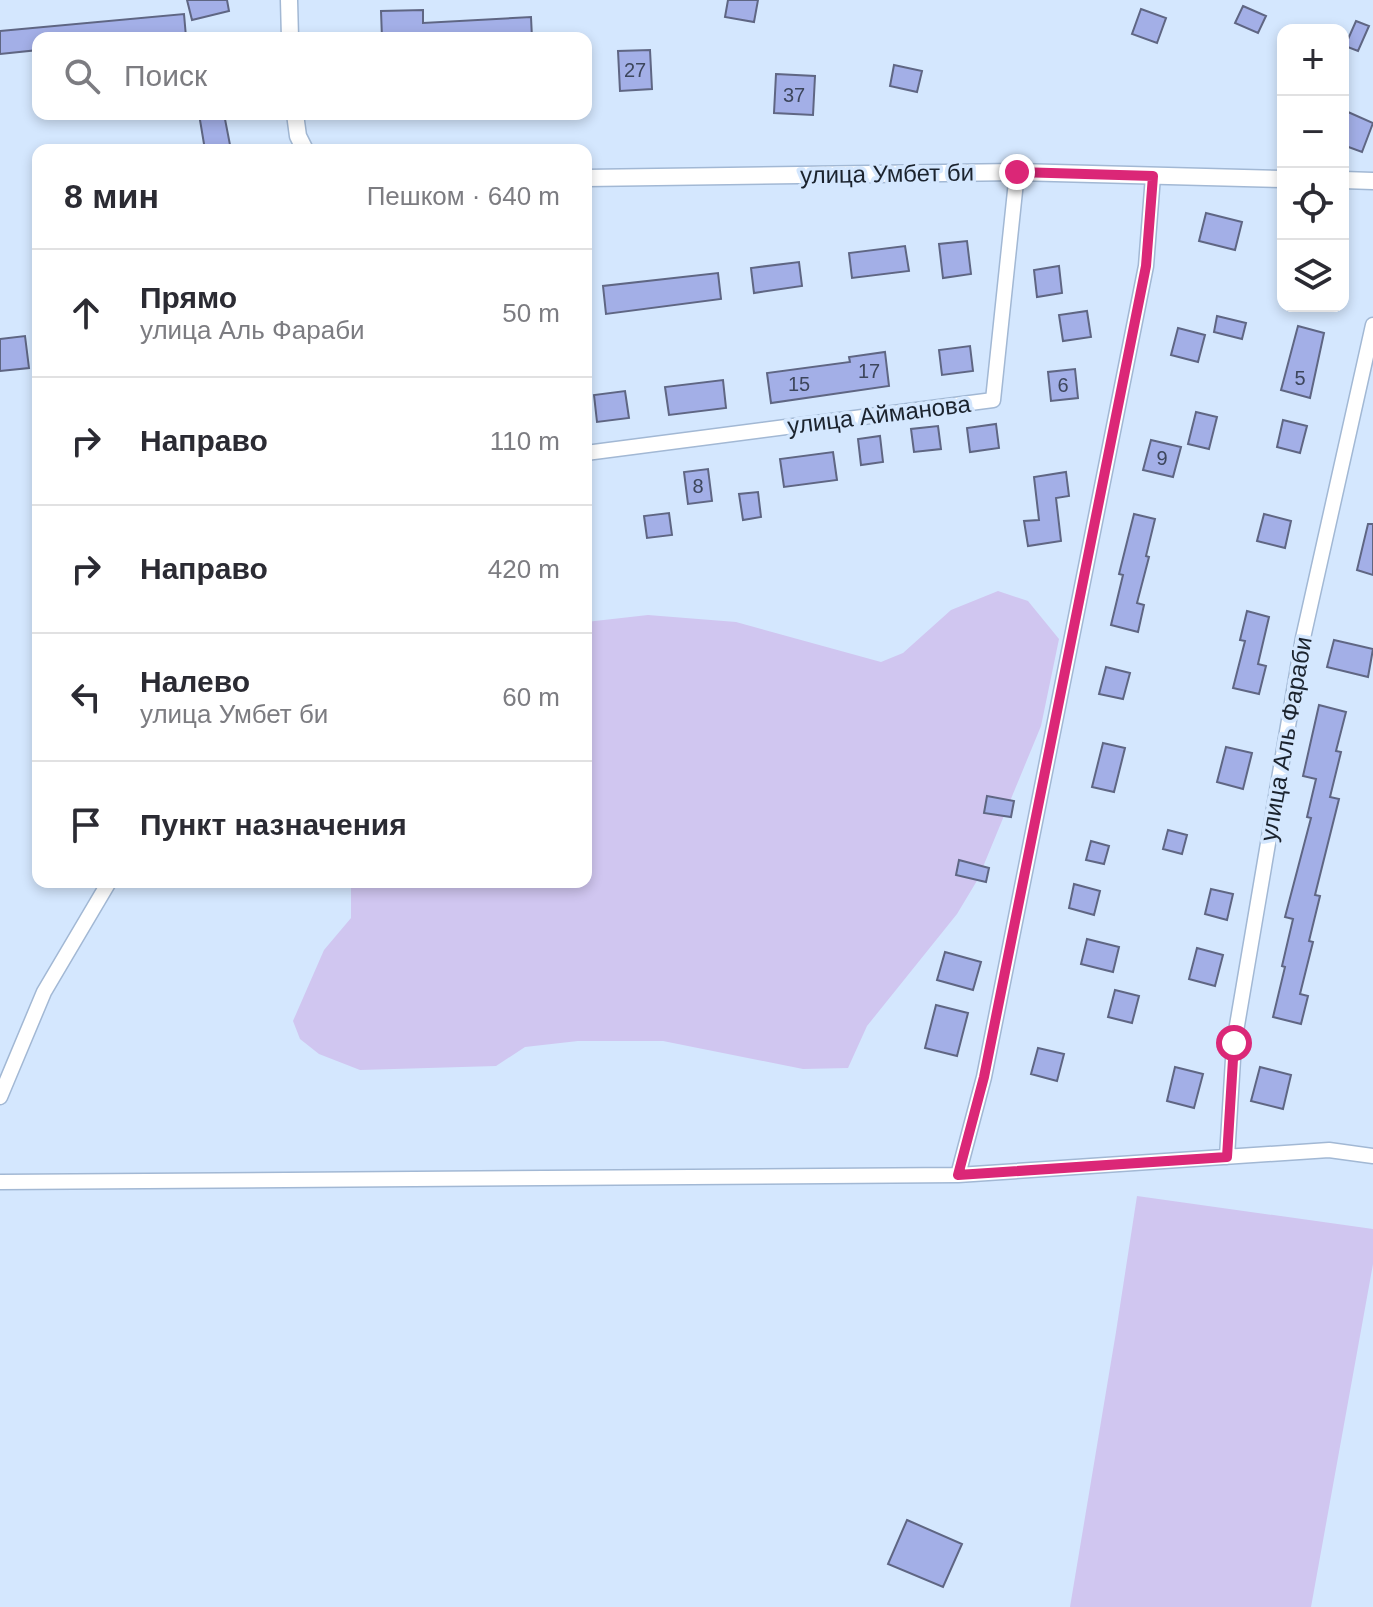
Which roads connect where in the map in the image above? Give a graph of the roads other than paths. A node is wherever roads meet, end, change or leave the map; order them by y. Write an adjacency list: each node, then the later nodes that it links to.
1 (289, 0): 2 (street)
2 (290, 32)
3 (296, 120): 4 (street)
4 (302, 144)
5 (1017, 172): 6 (street, улица Умбет би); 7 (street, улица Умбет би); 12 (street, улица Айманова)
6 (1153, 176): 8 (street, улица Умбет би); 17 (street)
7 (592, 178)
8 (1277, 179)
9 (1349, 180): 10 (street)
10 (1373, 181)
11 (1373, 325): 16 (street, улица Аль Фараби)
12 (592, 452)
13 (105, 888): 14 (street)
14 (0, 1097)
15 (1373, 1156): 16 (street)
16 (1227, 1157): 17 (street)
17 (958, 1175): 18 (street)
18 (0, 1182)

